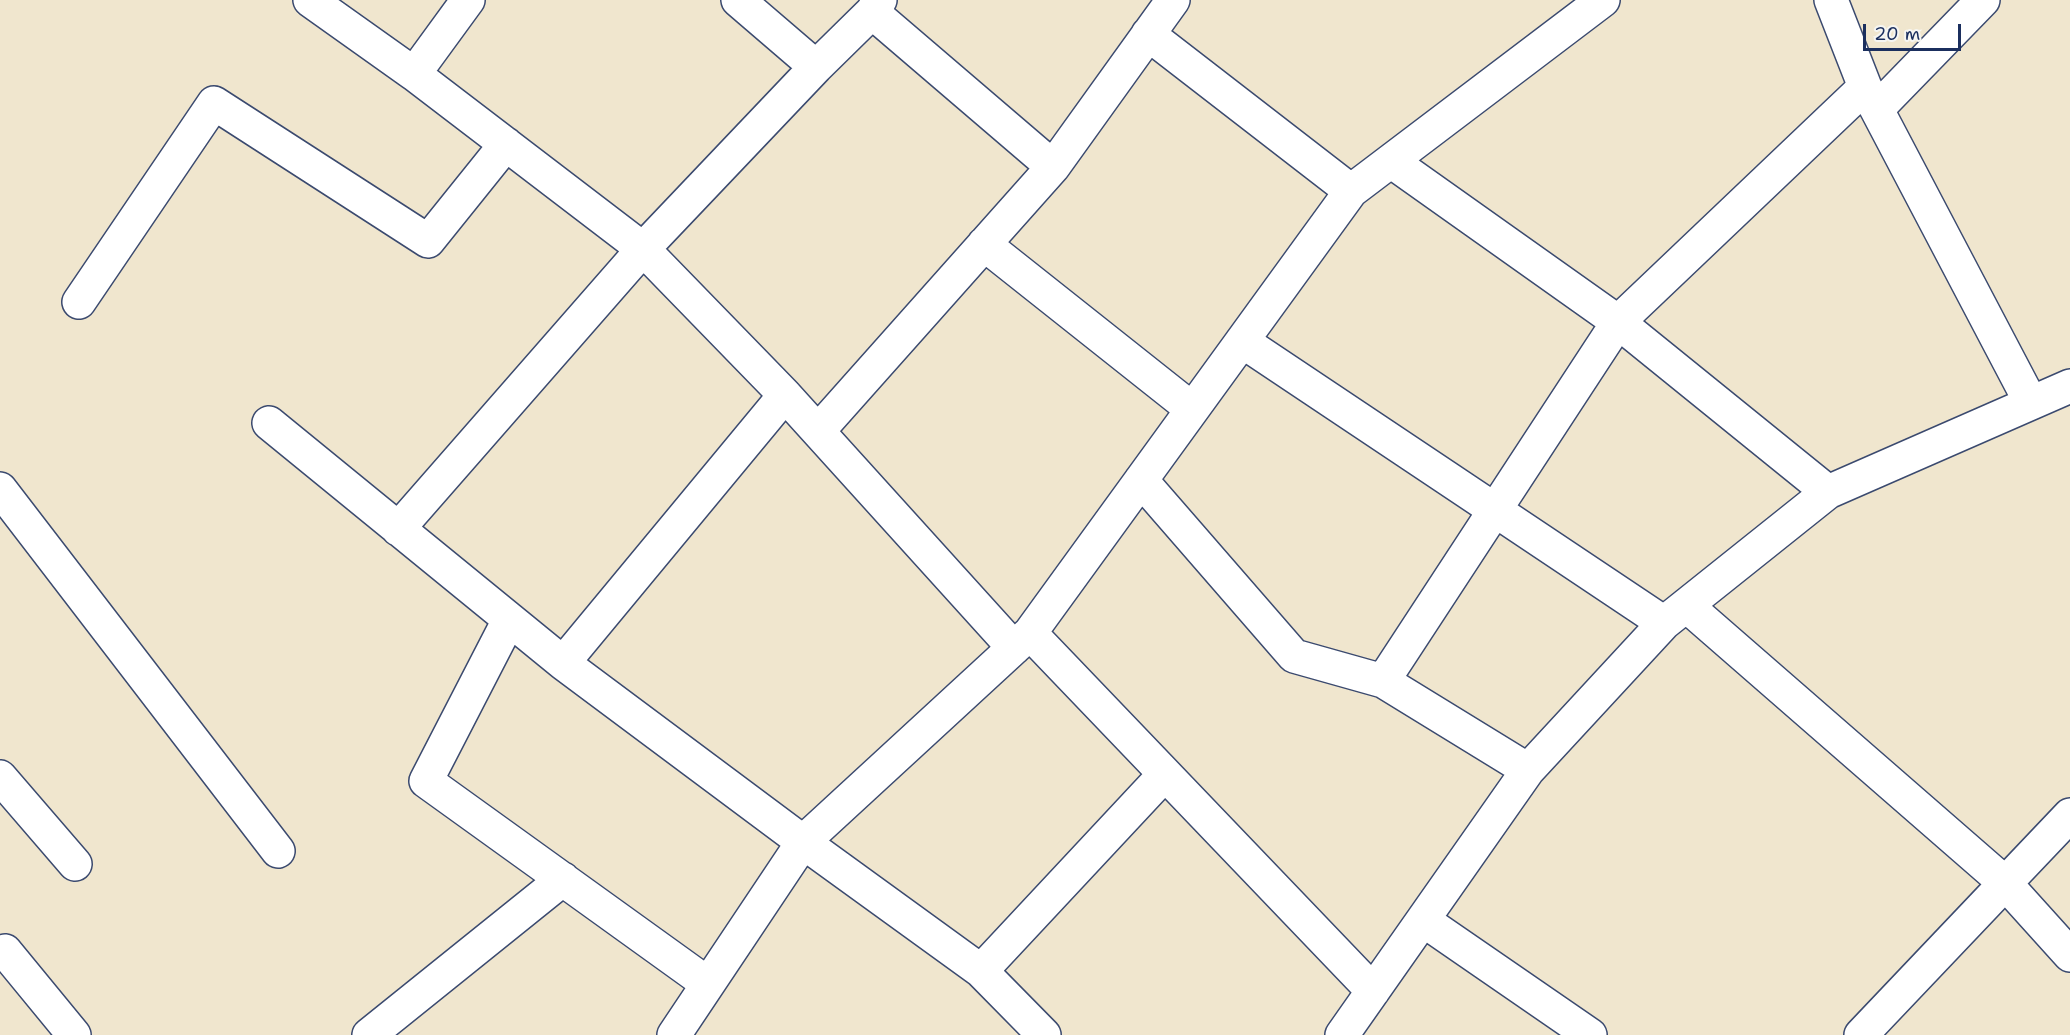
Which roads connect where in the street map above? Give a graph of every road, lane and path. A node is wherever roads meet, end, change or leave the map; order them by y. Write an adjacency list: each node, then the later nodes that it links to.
1 (310, 0): 11 (street)
2 (468, 0): 11 (street)
3 (738, 0): 10 (street)
4 (1173, 0): 9 (street)
5 (1603, 0): 14 (street)
6 (1831, 0): 12 (street)
7 (1983, 0): 12 (street)
8 (876, 6): 10 (street); 15 (street)
9 (1148, 34): 15 (street); 16 (street)
10 (816, 67): 18 (street)
11 (414, 74): 13 (street)
12 (1871, 98): 20 (street); 24 (street)
13 (506, 144): 18 (street); 19 (street)
14 (1391, 161): 16 (street); 20 (street)
15 (1053, 167): 17 (street)
16 (1351, 191): 21 (street)
17 (984, 244): 25 (street); 27 (street)
18 (643, 249): 23 (street); 32 (street)
19 (79, 302)
20 (1618, 322): 30 (street); 31 (street)
21 (1242, 341): 25 (street); 31 (street)
22 (2070, 386): 24 (street)
23 (785, 395): 27 (street); 36 (street)
24 (2031, 403): 30 (street)
25 (1192, 409): 28 (street)
26 (269, 423): 32 (street)
27 (818, 431): 35 (street)
28 (1141, 480): 35 (street); 37 (street)
29 (0, 489): 43 (street)
30 (1828, 492): 33 (street)
31 (1494, 510): 33 (street); 37 (street)
32 (398, 529): 34 (street)
33 (1676, 614): 38 (street); 46 (street)
34 (509, 620): 36 (street); 45 (street)
35 (1022, 641): 39 (street); 42 (street)
36 (563, 663): 42 (street)
37 (1383, 681): 38 (street)
38 (1528, 770): 47 (street)
39 (1165, 774): 50 (street); 52 (street)
40 (0, 777): 44 (street)
41 (2070, 815): 46 (street)
42 (803, 842): 50 (street); 51 (street)
43 (278, 851)
44 (75, 864)
45 (563, 879): 51 (street); 54 (street)
46 (2005, 883): 49 (street); 59 (street)
47 (1423, 920): 52 (street); 58 (street)
48 (5, 951): 53 (street)
49 (2070, 955)
50 (981, 971): 56 (street)
51 (708, 984): 55 (street)
52 (1373, 991): 57 (street)
53 (74, 1035)
54 (369, 1035)
55 (674, 1035)
56 (1044, 1035)
57 (1342, 1035)
58 (1590, 1035)
59 (1861, 1035)

